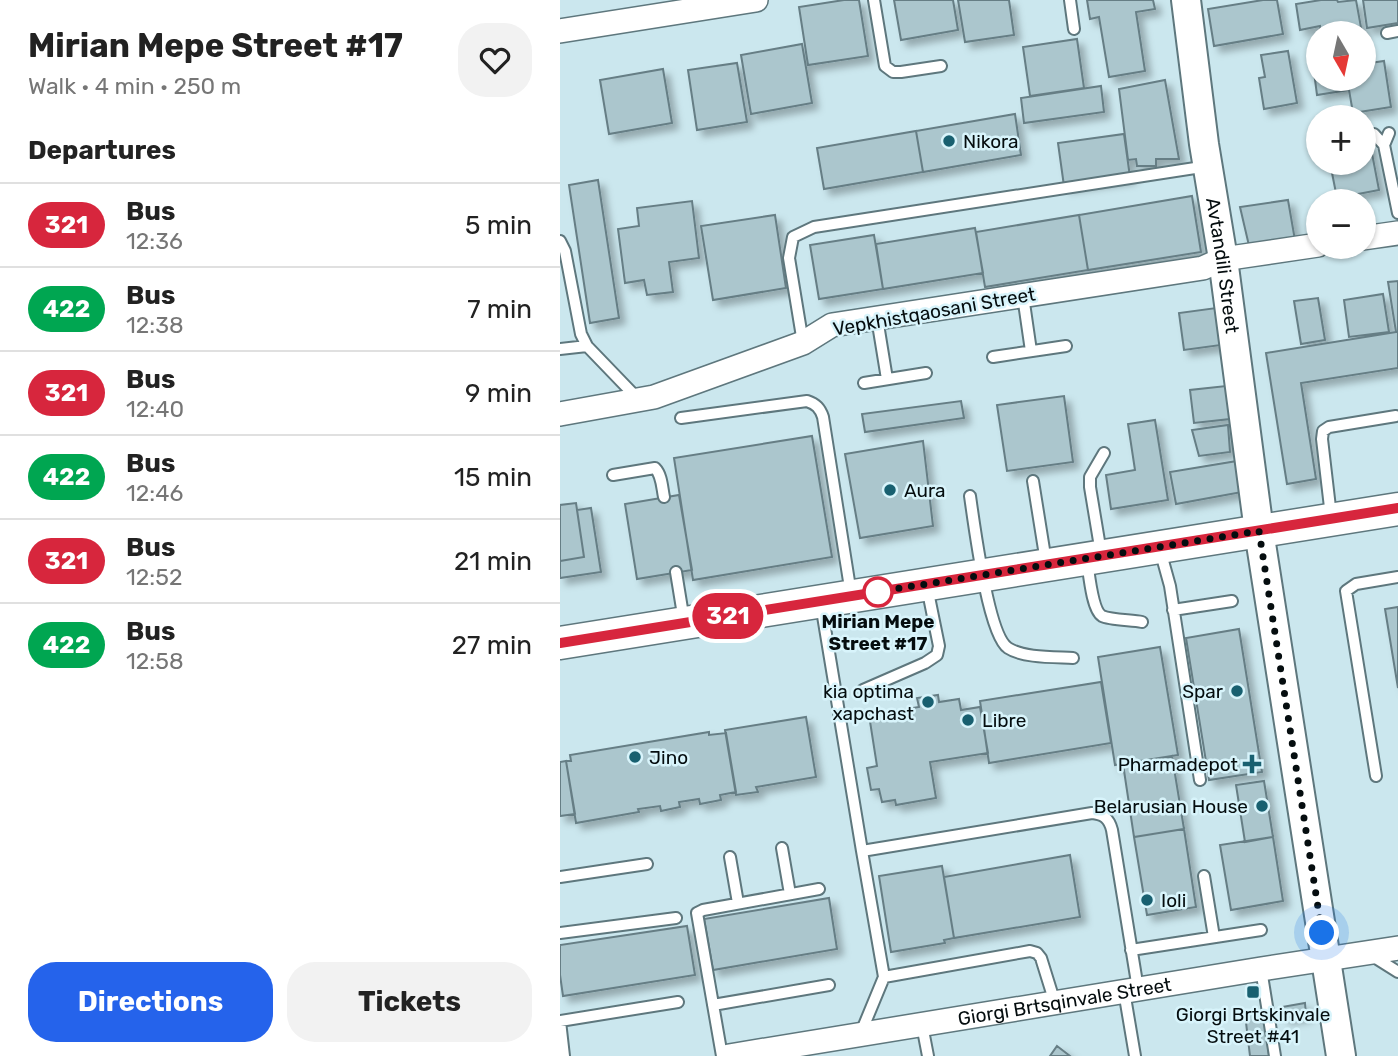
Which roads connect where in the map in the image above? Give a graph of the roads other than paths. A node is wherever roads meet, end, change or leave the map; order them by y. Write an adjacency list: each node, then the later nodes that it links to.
1 (754, 0): 6 (street)
2 (874, 0): 7 (lane)
3 (1070, 0): 5 (lane)
4 (1186, 0): 11 (street, Avtandili Street)
5 (1074, 29)
6 (560, 32)
7 (941, 66)
8 (1389, 133): 10 (lane)
9 (1376, 136): 10 (lane)
10 (1384, 145): 12 (lane)
11 (1208, 166): 17 (street, Avtandili Street); 20 (lane)
12 (1398, 213)
13 (1398, 233): 14 (street)
14 (1376, 236)
15 (560, 241): 21 (lane)
16 (1306, 247): 17 (street, Vepkhistqaosani Street)
17 (1223, 259): 18 (street, Vepkhistqaosani Street); 40 (street, Avtandili Street)
18 (1023, 296): 19 (street, Vepkhistqaosani Street); 24 (lane)
19 (877, 318): 20 (street, Vepkhistqaosani Street); 27 (lane)
20 (803, 343): 29 (street, Vepkhistqaosani Street)
21 (587, 346): 23 (lane); 29 (lane)
22 (1066, 346): 24 (lane)
23 (560, 349)
24 (1031, 351): 25 (lane)
25 (993, 357)
26 (926, 373): 27 (lane)
27 (887, 379): 28 (lane)
28 (864, 383)
29 (639, 400): 30 (street, Vepkhistqaosani Street)
30 (560, 414)
31 (1396, 416): 39 (lane)
32 (681, 418): 48 (lane)
33 (1104, 453): 42 (lane)
34 (613, 475): 37 (lane)
35 (1033, 481): 43 (lane)
36 (970, 496): 45 (lane)
37 (664, 497)
38 (1398, 509): 39 (main road)
39 (1332, 519): 40 (main road)
40 (1259, 531): 41 (main road); 75 (street, Avtandili Street)
41 (1159, 547): 42 (main road); 51 (lane)
42 (1094, 557): 43 (main road); 52 (lane)
43 (1046, 565): 45 (main road)
44 (676, 572): 53 (lane)
45 (983, 575): 47 (main road); 55 (lane)
46 (1398, 577): 57 (lane)
47 (926, 584): 48 (main road); 56 (lane)
48 (851, 597): 49 (main road)
49 (821, 601): 53 (main road); 60 (lane)
50 (1232, 601): 51 (lane)
51 (1173, 610): 58 (lane)
52 (1142, 622)
53 (685, 623): 54 (main road)
54 (560, 643)
55 (1073, 658)
56 (863, 690)
57 (1376, 776)
58 (1200, 780)
59 (782, 848): 66 (lane)
60 (862, 850): 73 (lane); 78 (lane)
61 (730, 857): 67 (lane)
62 (647, 863): 64 (lane)
63 (1204, 876): 71 (lane)
64 (560, 877)
65 (819, 889): 66 (lane)
66 (790, 894): 67 (lane)
67 (738, 903): 83 (lane)
68 (676, 918): 70 (lane)
69 (1261, 930): 71 (lane)
70 (560, 933)
71 (1214, 937): 73 (lane)
72 (1398, 948): 74 (street, Giorgi Brtsqinvale Street)
73 (1131, 950): 80 (lane)
74 (1367, 953): 75 (street, Giorgi Brtsqinvale Street); 77 (lane)
75 (1325, 959): 76 (street, Giorgi Brtsqinvale Street); 94 (street, Avtandili Street)
76 (1261, 969): 80 (street, Giorgi Brtsqinvale Street); 93 (lane)
77 (1398, 972)
78 (884, 976): 82 (lane); 86 (lane)
79 (829, 985): 83 (lane)
80 (1131, 990): 82 (street, Giorgi Brtsqinvale Street); 92 (lane)
81 (678, 1002): 84 (lane)
82 (1055, 1003): 85 (street, Giorgi Brtsqinvale Street)
83 (713, 1005): 89 (lane)
84 (560, 1021): 88 (lane)
85 (922, 1024): 86 (street, Giorgi Brtsqinvale Street); 91 (lane)
86 (860, 1035): 87 (street, Giorgi Brtsqinvale Street)
87 (760, 1054): 90 (street, Giorgi Brtsqinvale Street)
88 (564, 1056)
89 (722, 1056)
90 (729, 1056)
91 (928, 1056)
92 (1135, 1056)
93 (1275, 1056)
94 (1341, 1056)

